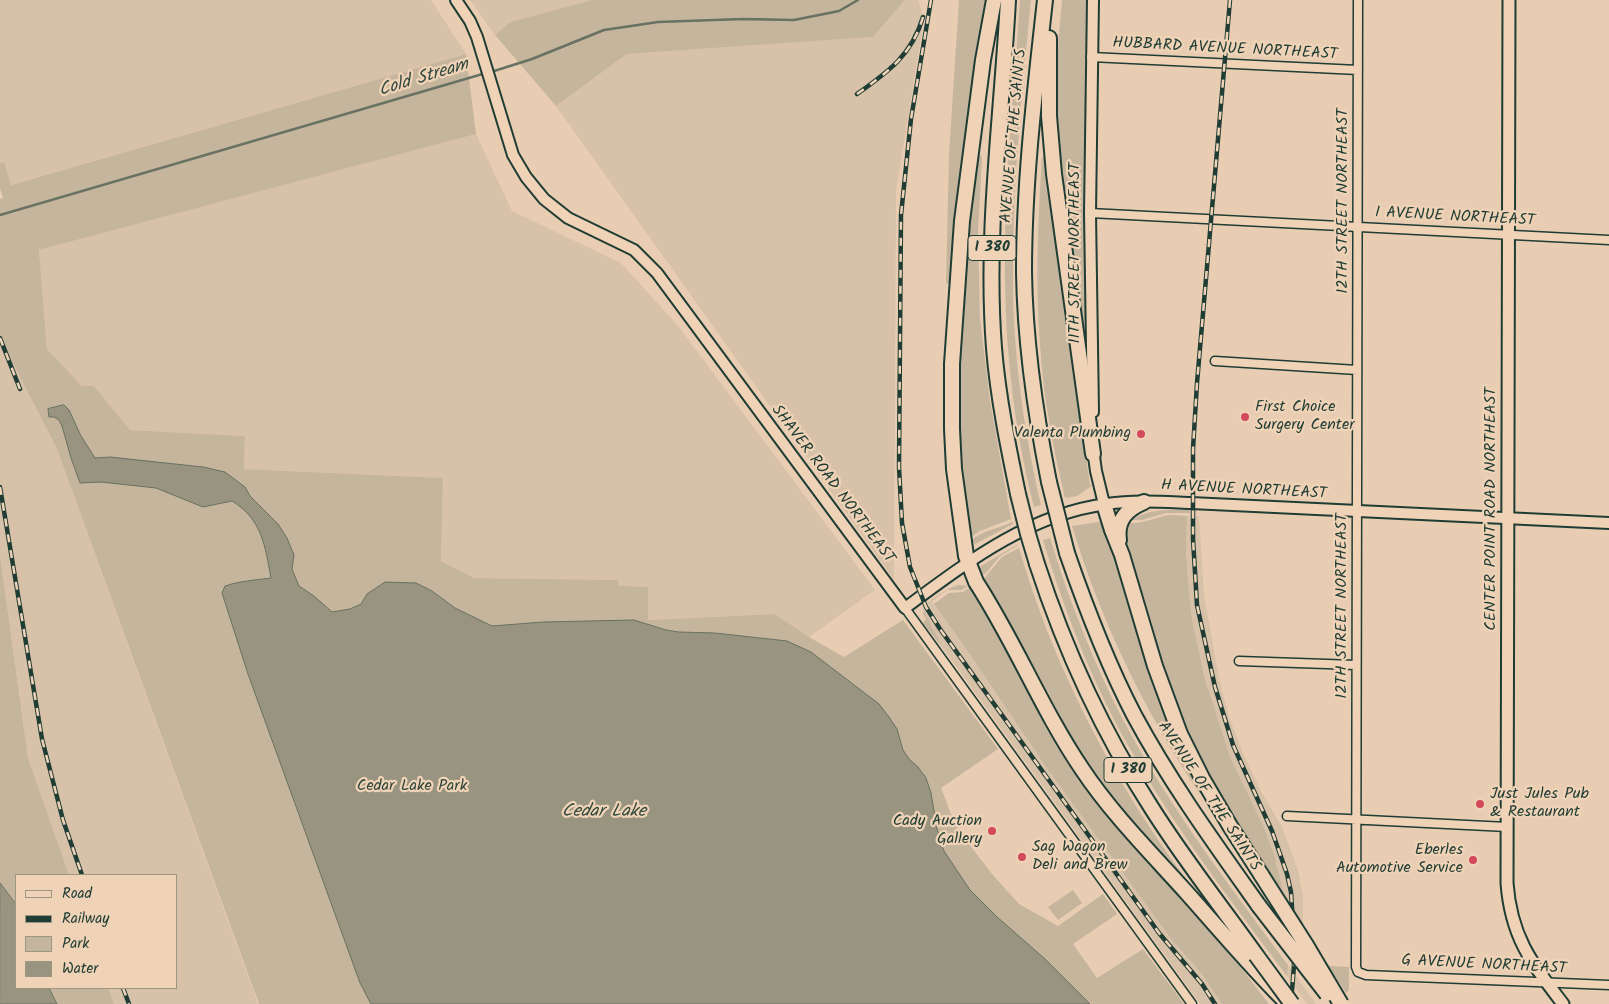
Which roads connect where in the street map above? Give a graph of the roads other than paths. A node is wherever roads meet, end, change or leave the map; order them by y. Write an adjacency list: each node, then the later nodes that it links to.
1 (456, 0): 24 (street, SHAVER ROAD NORTHEAST)
2 (994, 0): 23 (highway)
3 (1008, 0): 35 (highway, AVENUE OF THE SAINTS / I 380, bridge)
4 (1047, 0): 16 (highway); 36 (highway, AVENUE OF THE SAINTS / I 380, bridge)
5 (1093, 0): 8 (street, 11TH STREET NORTHEAST)
6 (1358, 0): 9 (street, 12TH STREET NORTHEAST)
7 (1509, 0): 12 (main road, CENTER POINT ROAD NORTHEAST)
8 (1091, 57): 9 (street, HUBBARD AVENUE NORTHEAST); 10 (street, 11TH STREET NORTHEAST)
9 (1358, 70): 11 (street, 12TH STREET NORTHEAST)
10 (1090, 213): 11 (street, I AVENUE NORTHEAST); 16 (street, 11TH STREET NORTHEAST)
11 (1358, 228): 12 (street, I AVENUE NORTHEAST); 15 (street, 12TH STREET NORTHEAST)
12 (1509, 235): 13 (street, I AVENUE NORTHEAST); 20 (main road, CENTER POINT ROAD NORTHEAST)
13 (1609, 240)
14 (1215, 361): 15 (street)
15 (1357, 370): 19 (street, 12TH STREET NORTHEAST)
16 (1093, 454): 18 (street, 11TH STREET NORTHEAST)
17 (1144, 502): 18 (street, H AVENUE NORTHEAST); 19 (street, H AVENUE NORTHEAST); 22 (highway)
18 (1104, 504): 22 (highway); 23 (street, H AVENUE NORTHEAST)
19 (1357, 511): 20 (street, H AVENUE NORTHEAST); 26 (street, 12TH STREET NORTHEAST)
20 (1508, 518): 21 (street, H AVENUE NORTHEAST); 29 (main road, CENTER POINT ROAD NORTHEAST)
21 (1609, 523)
22 (1122, 555): 37 (highway, bridge)
23 (968, 563): 24 (street, H AVENUE NORTHEAST); 34 (highway)
24 (905, 608): 33 (street, SHAVER ROAD NORTHEAST)
25 (1239, 661): 26 (street)
26 (1356, 665): 28 (street, 12TH STREET NORTHEAST)
27 (1287, 816): 28 (street)
28 (1356, 819): 29 (street); 30 (street, 12TH STREET NORTHEAST)
29 (1507, 827): 31 (main road, CENTER POINT ROAD NORTHEAST)
30 (1358, 972): 31 (street, G AVENUE NORTHEAST)
31 (1546, 983): 32 (street, G AVENUE NORTHEAST); 38 (main road, CENTER POINT ROAD NORTHEAST)
32 (1609, 985)
33 (1192, 1004)
34 (1288, 1004)
35 (1292, 1004)
36 (1335, 1004)
37 (1341, 1004)
38 (1562, 1004)

